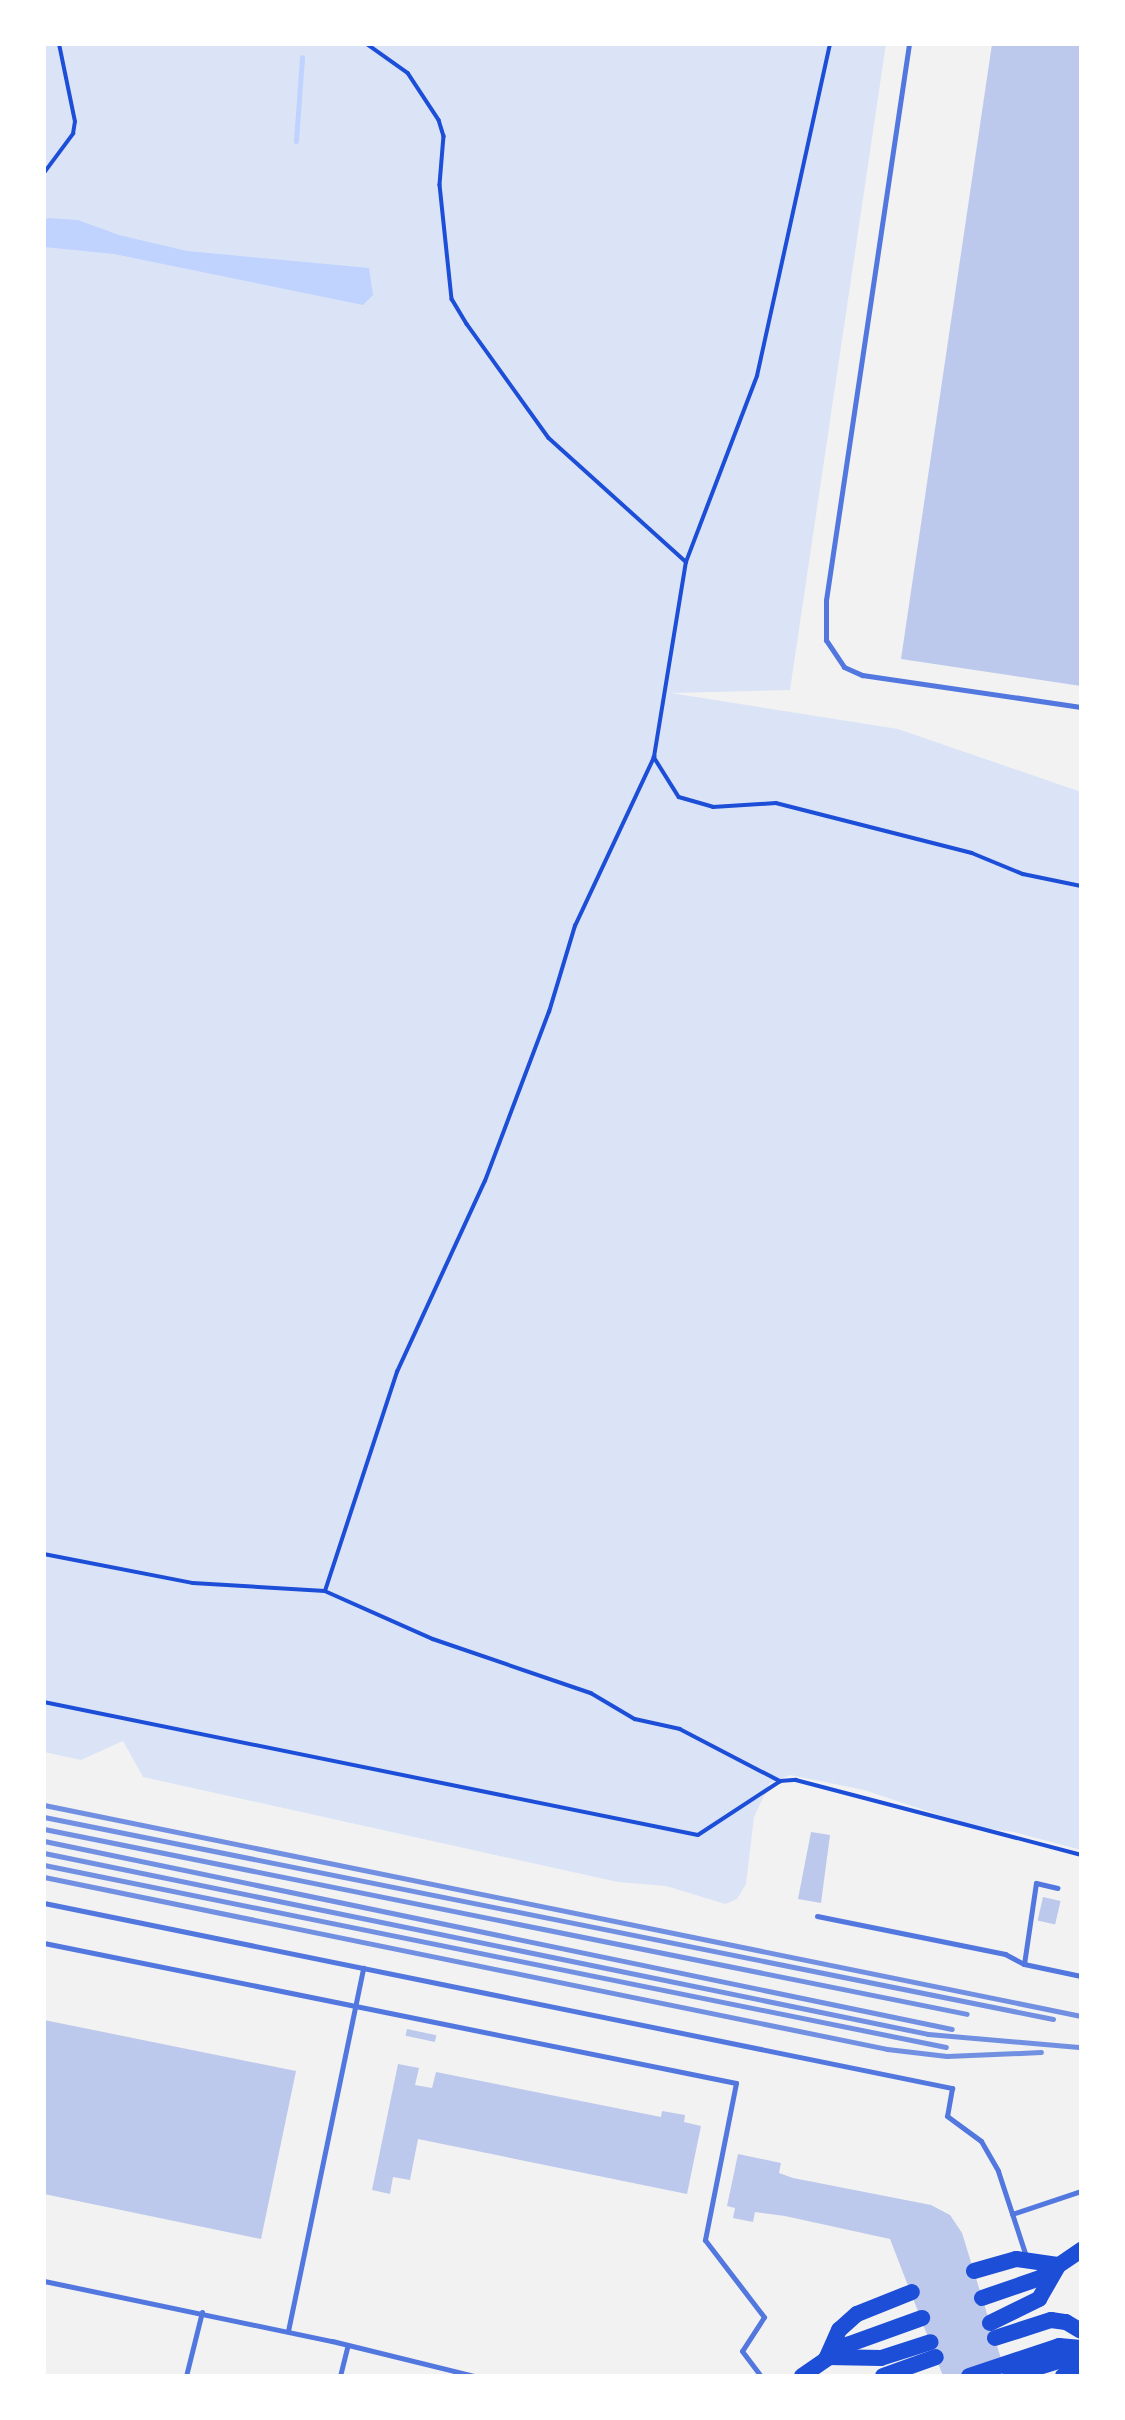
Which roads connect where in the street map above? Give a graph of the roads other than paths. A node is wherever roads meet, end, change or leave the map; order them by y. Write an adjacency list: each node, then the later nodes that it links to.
1 (909, 44): 2 (lane)
2 (1081, 707)
3 (1057, 1888): 7 (lane)
4 (44, 1903): 8 (lane)
5 (817, 1916): 7 (lane)
6 (44, 1943): 10 (lane)
7 (1024, 1964): 9 (lane)
8 (363, 1968): 10 (lane); 12 (lane)
9 (1081, 1976)
10 (356, 2006): 22 (lane); 33 (lane)
11 (1081, 2190): 12 (lane)
12 (1012, 2214): 14 (lane)
13 (1081, 2250): 15 (main road)
14 (1027, 2259): 15 (main road); 16 (main road)
15 (1058, 2265): 20 (main road); 20 (main road)
16 (974, 2271)
17 (44, 2281): 19 (lane)
18 (912, 2292): 28 (main road)
19 (202, 2312): 22 (lane); 30 (lane)
20 (989, 2318): 21 (main road); 24 (main road)
21 (1081, 2330)
22 (288, 2331): 25 (lane)
23 (929, 2337): 28 (main road); 28 (main road); 35 (main road); 36 (main road)
24 (1081, 2339)
25 (348, 2345): 31 (lane); 32 (lane)
26 (1081, 2348): 37 (main road)
27 (1081, 2354): 38 (main road)
28 (827, 2357): 34 (main road)
29 (1081, 2363): 39 (main road)
30 (186, 2376)
31 (340, 2376)
32 (474, 2376)
33 (761, 2376)
34 (802, 2376)
35 (883, 2376)
36 (909, 2376)
37 (969, 2376)
38 (1010, 2376)
39 (1063, 2376)

